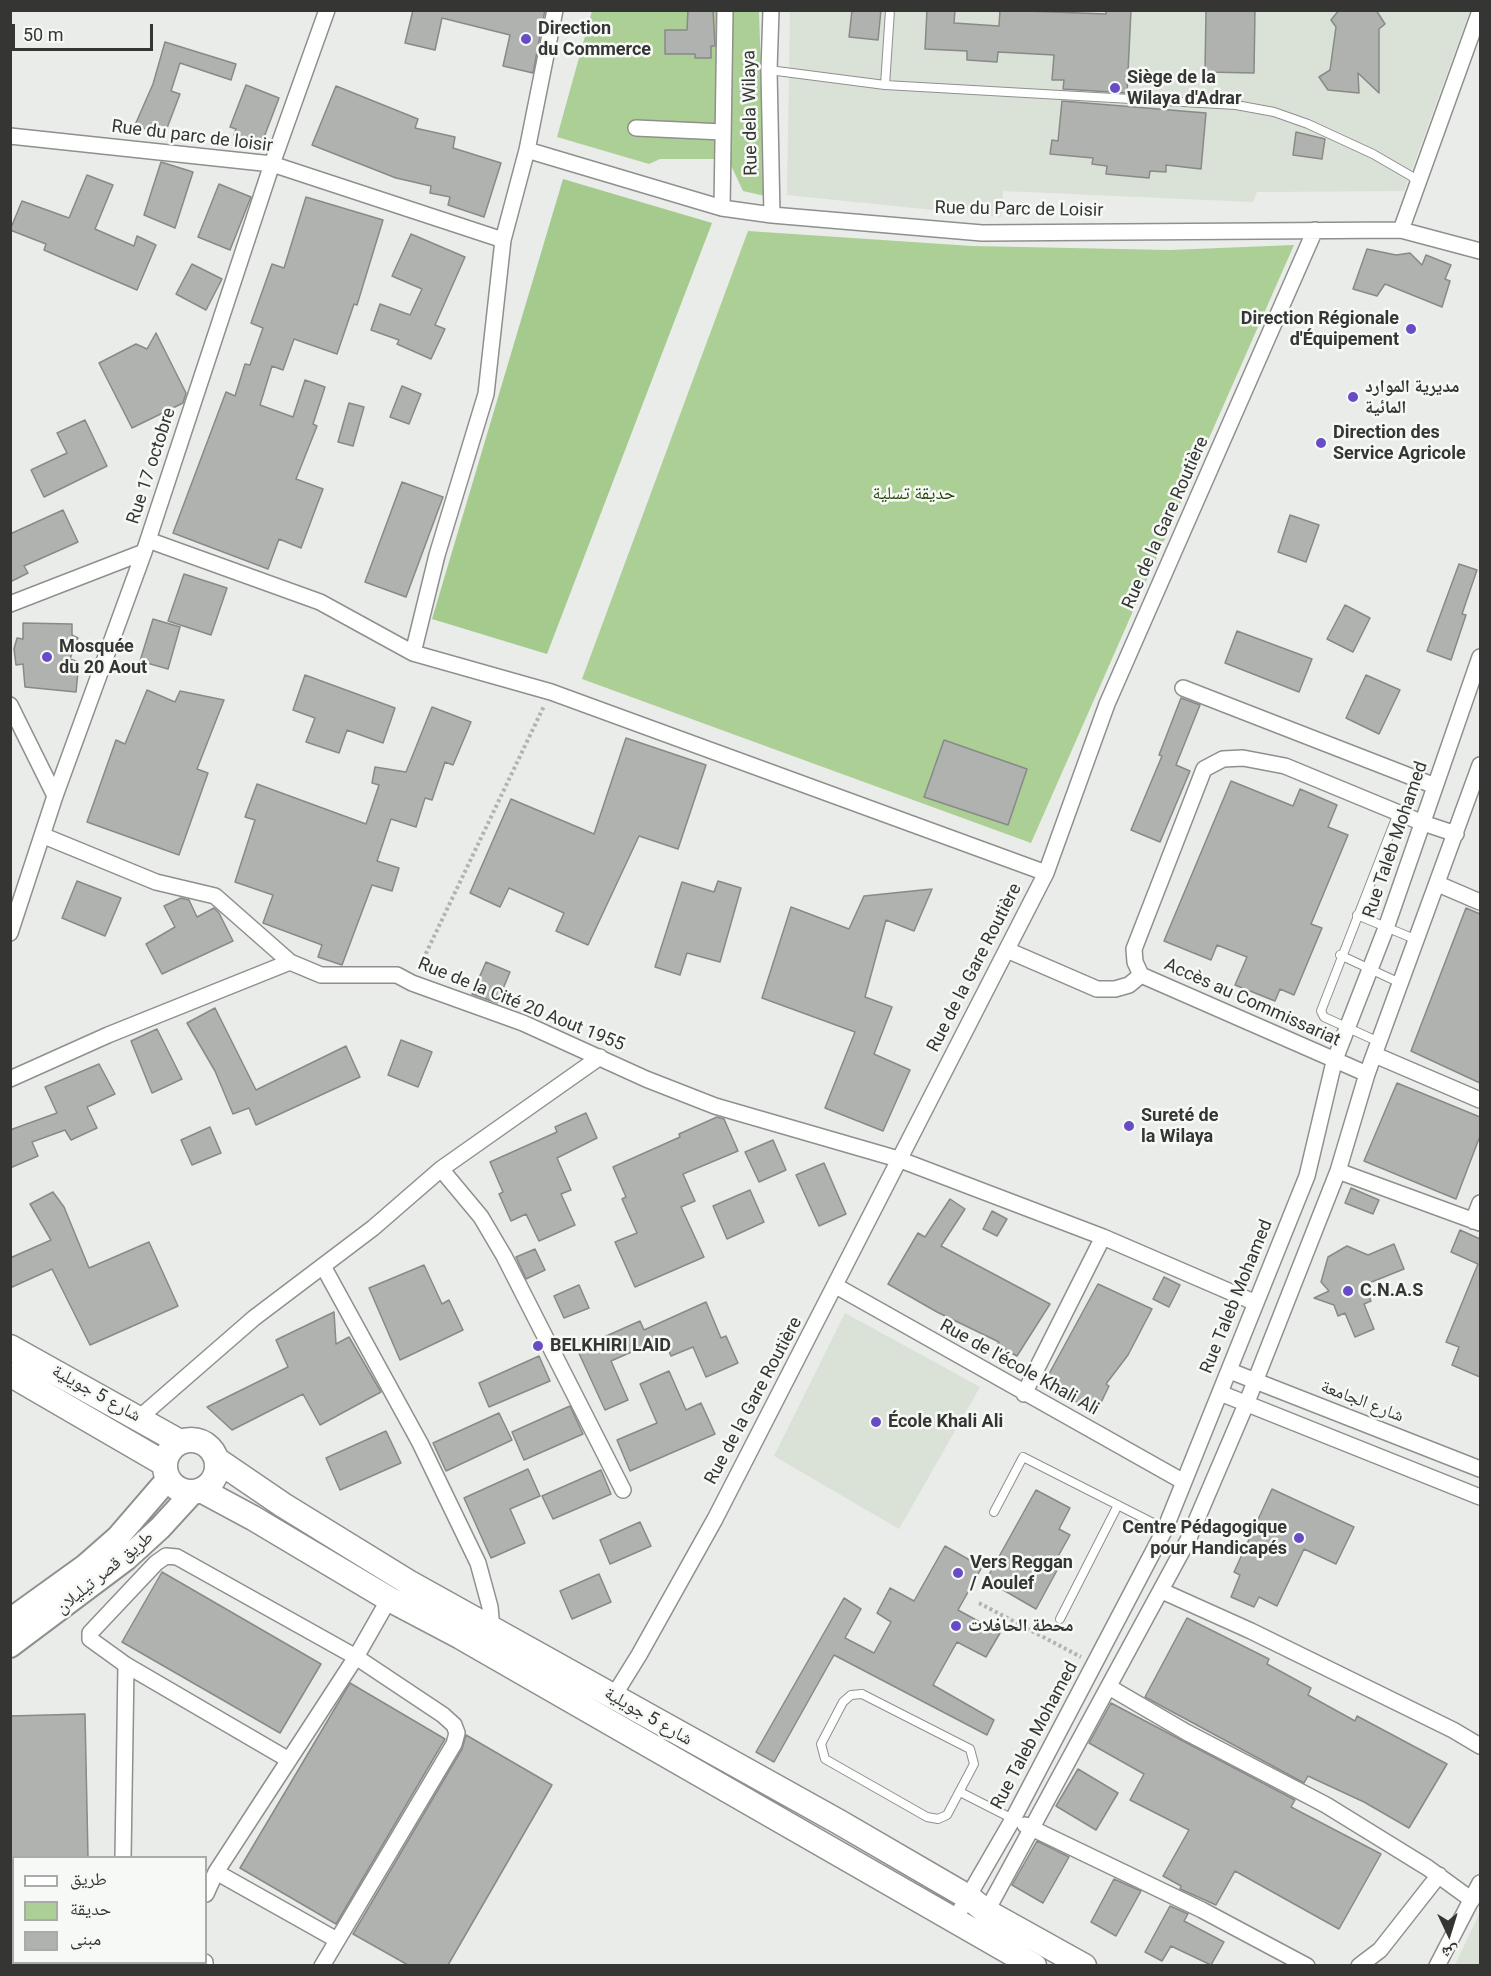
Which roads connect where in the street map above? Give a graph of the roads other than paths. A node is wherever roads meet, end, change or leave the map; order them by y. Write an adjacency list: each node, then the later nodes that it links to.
1 (327, 10): 13 (street, Rue 17 octobre)
2 (555, 10): 12 (street)
3 (725, 10): 10 (street)
4 (771, 10): 7 (street, Rue dela Wilaya)
5 (890, 10): 8 (lane)
6 (1480, 11): 14 (street)
7 (769, 70): 8 (lane); 16 (street, Rue dela Wilaya)
8 (885, 85): 14 (lane)
9 (636, 128): 10 (street)
10 (723, 132): 15 (street)
11 (10, 136): 13 (street, Rue du parc de loisir)
12 (527, 150): 15 (street, Rue du Parc de Loisir); 19 (street)
13 (272, 164): 19 (street, Rue du parc de loisir); 21 (street, Rue 17 octobre)
14 (1418, 183): 18 (street)
15 (722, 208): 16 (street, Rue du Parc de Loisir)
16 (772, 215): 17 (street, Rue du Parc de Loisir)
17 (1315, 230): 18 (street, Rue du Parc de Loisir); 35 (street, Rue de la Gare Routière)
18 (1401, 230): 20 (street, Rue du Parc de Loisir)
19 (503, 240): 23 (street)
20 (1480, 251)
21 (146, 546): 22 (street); 23 (street); 30 (street, Rue 17 octobre)
22 (10, 604)
23 (413, 653): 35 (street)
24 (1480, 657): 26 (street, Rue Taleb Mohamed)
25 (1183, 687): 29 (street)
26 (1474, 691): 29 (street, Rue Taleb Mohamed)
27 (10, 705): 30 (street)
28 (1480, 765): 33 (street)
29 (1436, 786): 32 (street, Rue Taleb Mohamed)
30 (55, 796): 34 (street, Rue 17 octobre)
31 (1398, 813): 32 (street, Accès au Commissariat); 38 (lane); 46 (street, Accès au Commissariat)
32 (1423, 823): 33 (street, Accès au Commissariat); 40 (street, Rue Taleb Mohamed)
33 (1456, 834): 36 (street)
34 (44, 836): 39 (street, Rue 17 octobre); 44 (street, Rue de la Cité 20 Aout 1955)
35 (1046, 873): 42 (street, Rue de la Gare Routière)
36 (1438, 884): 37 (street); 41 (street)
37 (1480, 902)
38 (1357, 915): 40 (lane); 43 (lane)
39 (12, 924)
40 (1386, 928): 41 (lane); 45 (street, Rue Taleb Mohamed)
41 (1417, 940): 47 (street)
42 (1007, 950): 46 (street); 55 (street, Rue de la Gare Routière)
43 (1340, 955): 45 (lane); 48 (lane)
44 (290, 962): 50 (street, Rue de la Cité 20 Aout 1955); 53 (street)
45 (1371, 969): 47 (lane); 48 (street, Rue Taleb Mohamed)
46 (1141, 975): 51 (street, Accès au Commissariat)
47 (1400, 983): 49 (street)
48 (1347, 1029): 49 (lane); 51 (street, Rue Taleb Mohamed)
49 (1378, 1048): 52 (street); 54 (street)
50 (600, 1057): 55 (street, Rue de la Cité 20 Aout 1955); 56 (street)
51 (1334, 1062): 52 (street, Accès au Commissariat); 63 (street, Rue Taleb Mohamed)
52 (1367, 1074): 57 (street)
53 (10, 1079)
54 (1480, 1100)
55 (898, 1159): 60 (street, Rue de la Cité 20 Aout 1955); 62 (street, Rue de la Gare Routière)
56 (441, 1169): 61 (street); 77 (street)
57 (1338, 1172): 59 (street); 67 (street)
58 (1480, 1203): 59 (street)
59 (1477, 1222)
60 (1103, 1237): 63 (street, Rue de la Cité 20 Aout 1955); 69 (street)
61 (323, 1266): 71 (street); 88 (street)
62 (836, 1286): 69 (street, Rue de l'école Khali Ali); 93 (street, Rue de la Gare Routière)
63 (1256, 1303): 65 (street, Rue Taleb Mohamed)
64 (10, 1347): 71 (main road, شارع 5 جويلية)
65 (1230, 1371): 67 (street, شارع الجامعة); 68 (street, Rue Taleb Mohamed)
66 (10, 1374): 75 (main road, شارع 5 جويلية)
67 (1254, 1381): 70 (street); 74 (street, شارع الجامعة)
68 (1220, 1393): 70 (street); 76 (street, Rue Taleb Mohamed)
69 (1024, 1394): 76 (street, Rue de l'école Khali Ali)
70 (1248, 1402): 79 (street); 83 (street)
71 (139, 1418): 72 (main road, شارع 5 جويلية)
72 (180, 1442): 73 (main road); 75 (main road)
73 (217, 1460): 78 (main road); 88 (main road, شارع 5 جويلية)
74 (1480, 1469)
75 (166, 1472): 78 (main road); 87 (main road, طريق قصر تيليلان)
76 (1184, 1482): 82 (street, Rue Taleb Mohamed)
77 (623, 1490)
78 (197, 1491): 85 (main road, شارع 5 جويلية); 89 (main road, طريق قصر تيليلان)
79 (1480, 1497)
80 (1118, 1505): 81 (lane); 82 (lane); 86 (lane)
81 (994, 1512)
82 (1165, 1529): 83 (street); 97 (street, Rue Taleb Mohamed)
83 (1188, 1540): 84 (street)
84 (1162, 1591): 92 (street); 94 (street)
85 (389, 1599): 90 (street); 105 (main road, شارع 5 جويلية)
86 (1060, 1619)
87 (10, 1620)
88 (492, 1630): 93 (main road, شارع 5 جويلية)
89 (10, 1646)
90 (356, 1657): 91 (street); 95 (street); 106 (street)
91 (126, 1665): 95 (street); 99 (street)
92 (1109, 1687): 98 (street); 101 (street)
93 (613, 1697): 105 (main road, شارع 5 جويلية)
94 (1480, 1746)
95 (289, 1760): 100 (street)
96 (960, 1792): 96 (lane); 97 (lane)
97 (1013, 1819): 98 (street); 105 (street, Rue Taleb Mohamed)
98 (1032, 1828): 105 (street); 110 (street)
99 (123, 1856)
100 (216, 1872): 103 (street); 106 (street)
101 (1439, 1875): 104 (street); 111 (street)
102 (1480, 1883): 104 (street)
103 (207, 1892)
104 (1472, 1900): 112 (street)
105 (971, 1916): 108 (main road, شارع 5 جويلية); 109 (main road, شارع 5 جويلية)
106 (337, 1940): 107 (street)
107 (322, 1965)
108 (1034, 1965)
109 (1084, 1965)
110 (1307, 1965)
111 (1359, 1965)
112 (1437, 1965)

